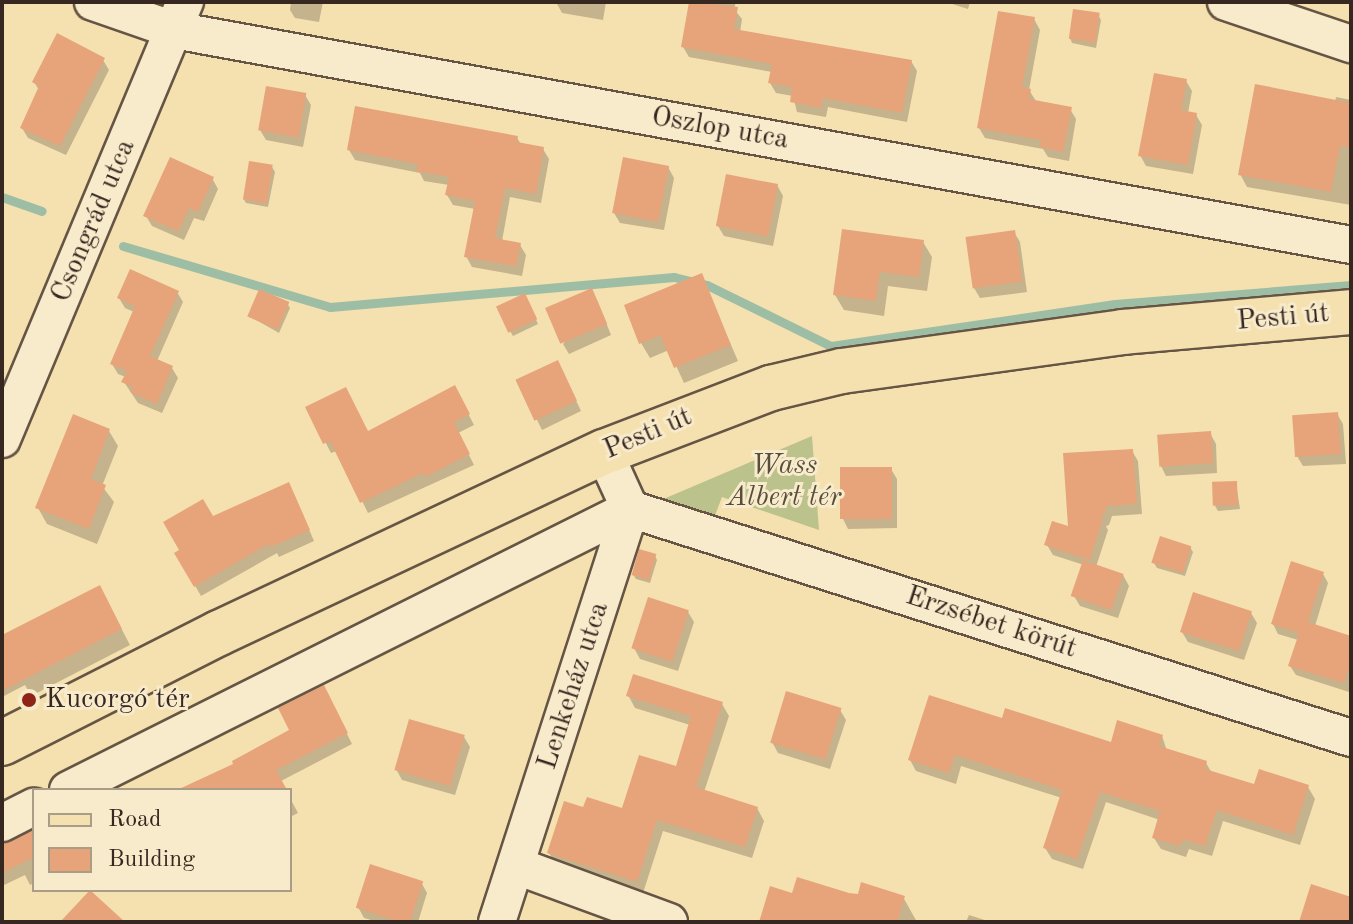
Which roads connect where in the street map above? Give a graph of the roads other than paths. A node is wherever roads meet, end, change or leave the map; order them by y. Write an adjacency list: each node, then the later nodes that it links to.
1 (93, 2): 3 (street, Oszlop utca)
2 (1226, 2): 4 (street)
3 (179, 16): 5 (street, Oszlop utca); 7 (street, Csongrád utca)
4 (1351, 44)
5 (1351, 245)
6 (1351, 312): 8 (main road, Pesti út)
7 (2, 439)
8 (604, 452): 9 (street); 11 (main road, Pesti út)
9 (630, 509): 10 (street, Erzsébet körút); 12 (street); 15 (street, Lenkeház utca)
10 (1351, 738)
11 (2, 743)
12 (72, 788)
13 (32, 808): 14 (street)
14 (2, 823)
15 (517, 866): 16 (street, Lenkeház utca); 17 (street)
16 (497, 922)
17 (669, 922)

